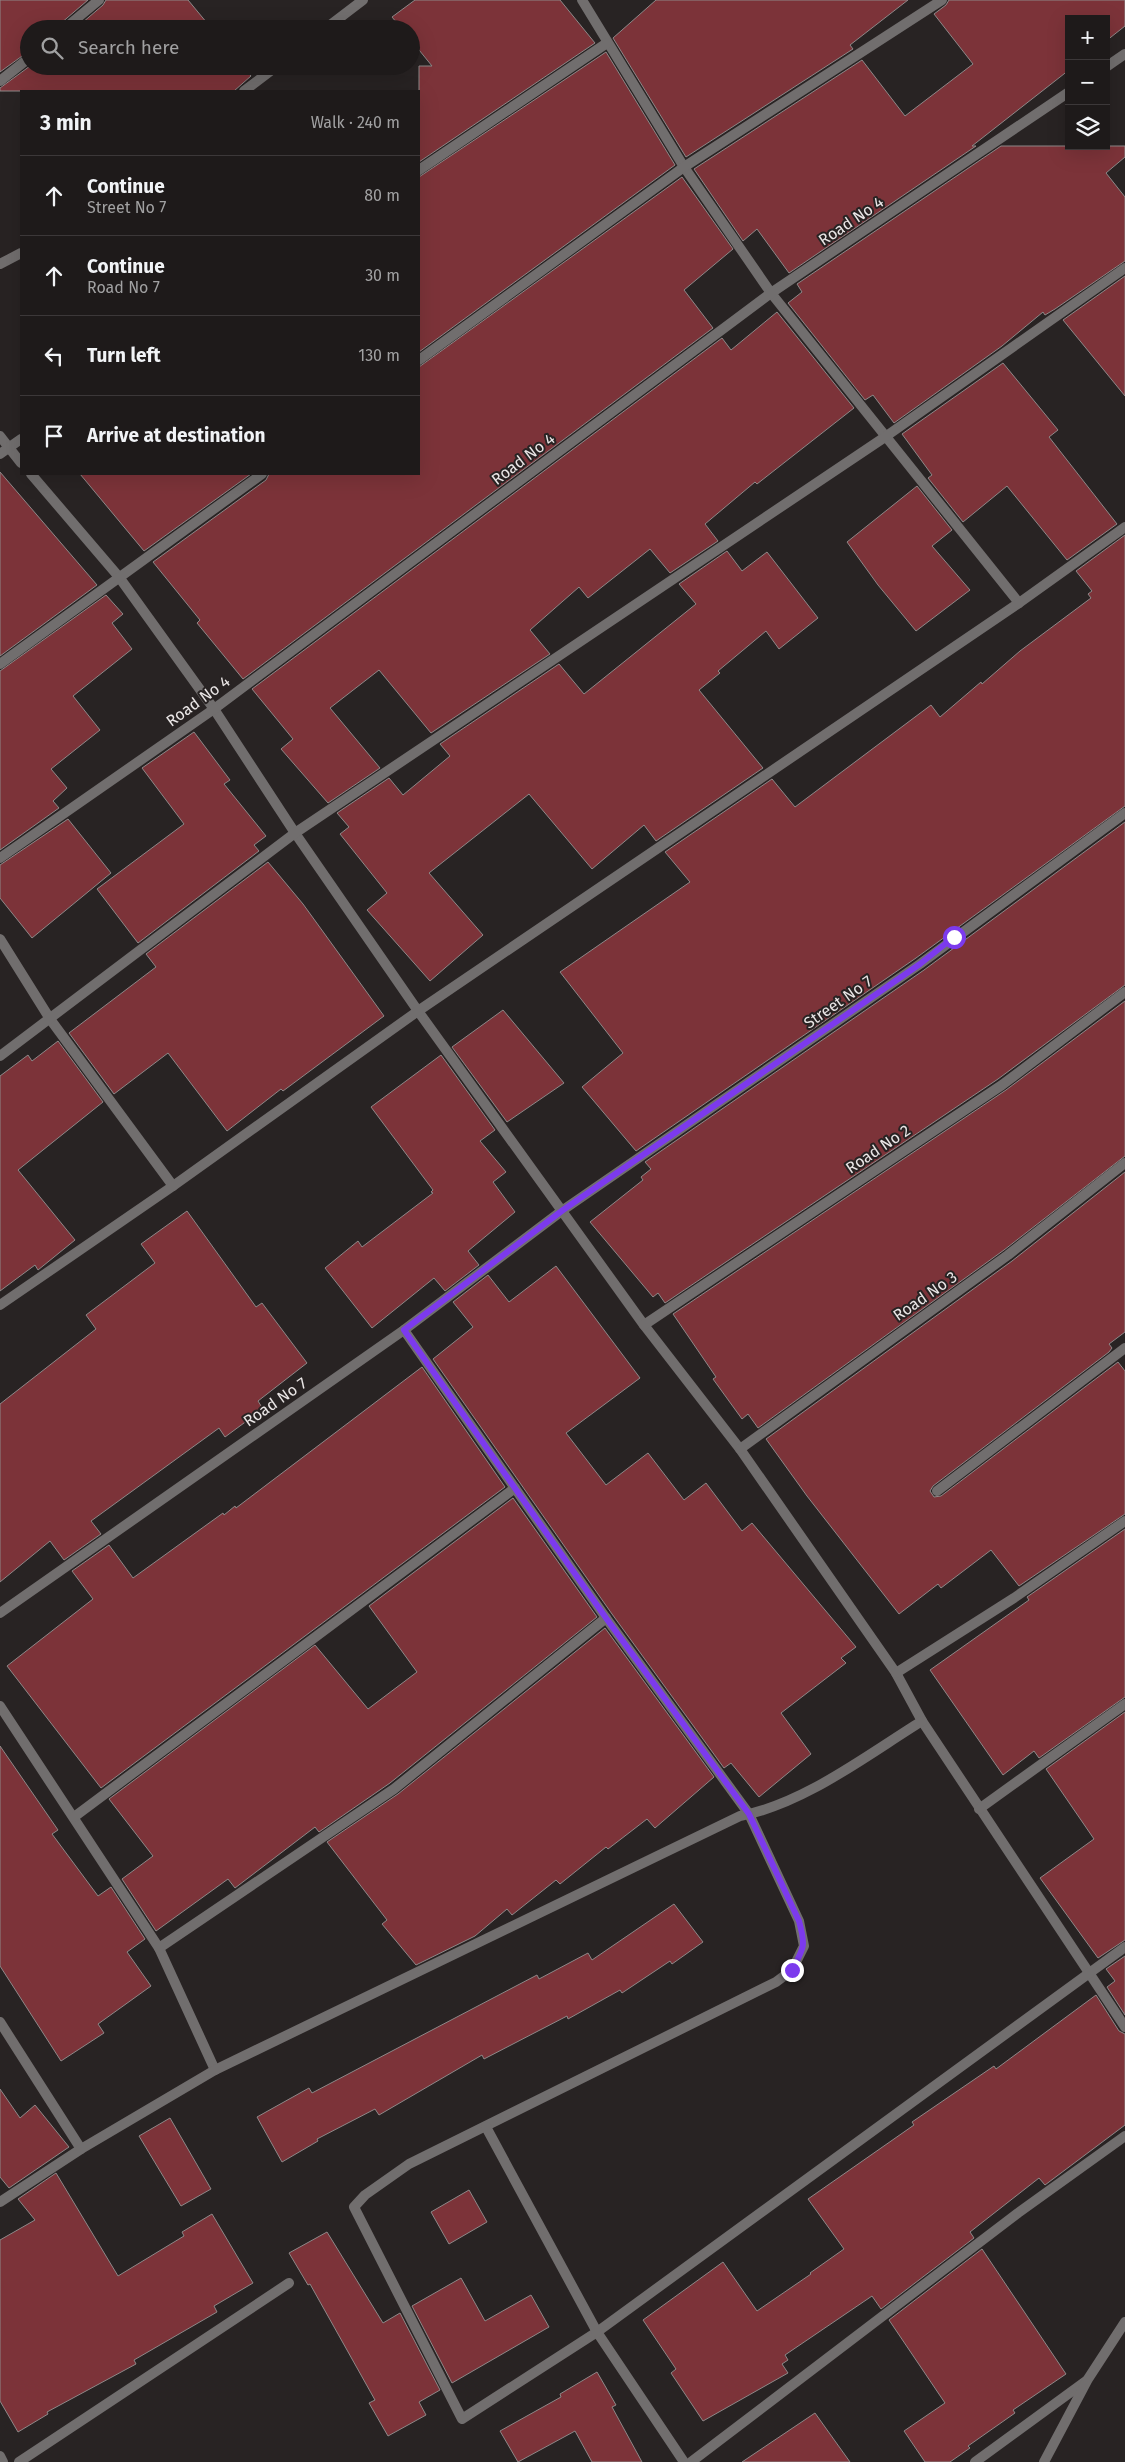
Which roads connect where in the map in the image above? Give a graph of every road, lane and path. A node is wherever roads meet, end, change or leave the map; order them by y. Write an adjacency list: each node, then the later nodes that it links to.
1 (99, 0): 5 (street)
2 (363, 0): 6 (street)
3 (582, 0): 7 (street)
4 (942, 0): 15 (street)
5 (75, 20)
6 (337, 20)
7 (607, 43): 15 (street); 16 (street)
8 (1125, 54): 9 (street)
9 (1110, 64)
10 (20, 65): 12 (street)
11 (265, 75): 13 (street)
12 (0, 81)
13 (245, 90)
14 (1065, 95): 20 (street, Road No 4)
15 (684, 167): 20 (street); 21 (street)
16 (420, 169)
17 (20, 254): 18 (street)
18 (0, 264)
19 (1125, 268): 23 (street)
20 (771, 293): 23 (street); 33 (street, Road No 4)
21 (420, 359)
22 (0, 436): 25 (street)
23 (885, 437): 31 (street); 35 (street)
24 (20, 440): 25 (street)
25 (4, 451): 26 (street)
26 (20, 461)
27 (32, 475): 30 (street)
28 (261, 475): 30 (street)
29 (1125, 526): 31 (street)
30 (119, 577): 32 (street); 33 (street)
31 (1019, 603): 39 (street)
32 (0, 664)
33 (214, 709): 35 (street); 36 (street, Road No 4)
34 (1125, 813): 44 (street, Street No 7)
35 (295, 833): 39 (street); 40 (street)
36 (0, 858)
37 (0, 939): 40 (street)
38 (1125, 992): 46 (street, Road No 2)
39 (418, 1012): 43 (street); 44 (street)
40 (50, 1019): 41 (street); 43 (street)
41 (0, 1056)
42 (1125, 1163): 49 (street, Road No 3)
43 (173, 1186): 45 (street)
44 (563, 1210): 46 (street); 47 (street, Road No 7)
45 (0, 1305)
46 (644, 1325): 49 (street)
47 (404, 1330): 50 (street); 53 (street, Road No 7)
48 (1125, 1348): 51 (street)
49 (740, 1449): 55 (street)
50 (515, 1488): 54 (street); 61 (street)
51 (937, 1492)
52 (1125, 1521): 55 (street)
53 (0, 1613)
54 (606, 1618): 60 (street); 63 (street)
55 (896, 1673): 58 (street)
56 (1125, 1704): 59 (street)
57 (0, 1706): 61 (street)
58 (922, 1721): 59 (street); 60 (street)
59 (980, 1809): 64 (street)
60 (749, 1814): 67 (street); 68 (street)
61 (74, 1817): 63 (street)
62 (1125, 1947): 64 (street)
63 (159, 1948): 67 (street)
64 (1089, 1972): 66 (street); 74 (street)
65 (0, 2022): 70 (street)
66 (1125, 2027)
67 (215, 2070): 70 (street)
68 (486, 2127): 74 (street); 74 (street)
69 (1125, 2136): 80 (street)
70 (81, 2149): 71 (street)
71 (0, 2202)
72 (289, 2283): 78 (street)
73 (1125, 2322): 75 (street)
74 (598, 2332): 79 (street)
75 (1088, 2379): 81 (street); 82 (street)
76 (0, 2456): 77 (street)
77 (3, 2462)
78 (19, 2462)
79 (684, 2462)
80 (691, 2462)
81 (975, 2462)
82 (1044, 2462)

